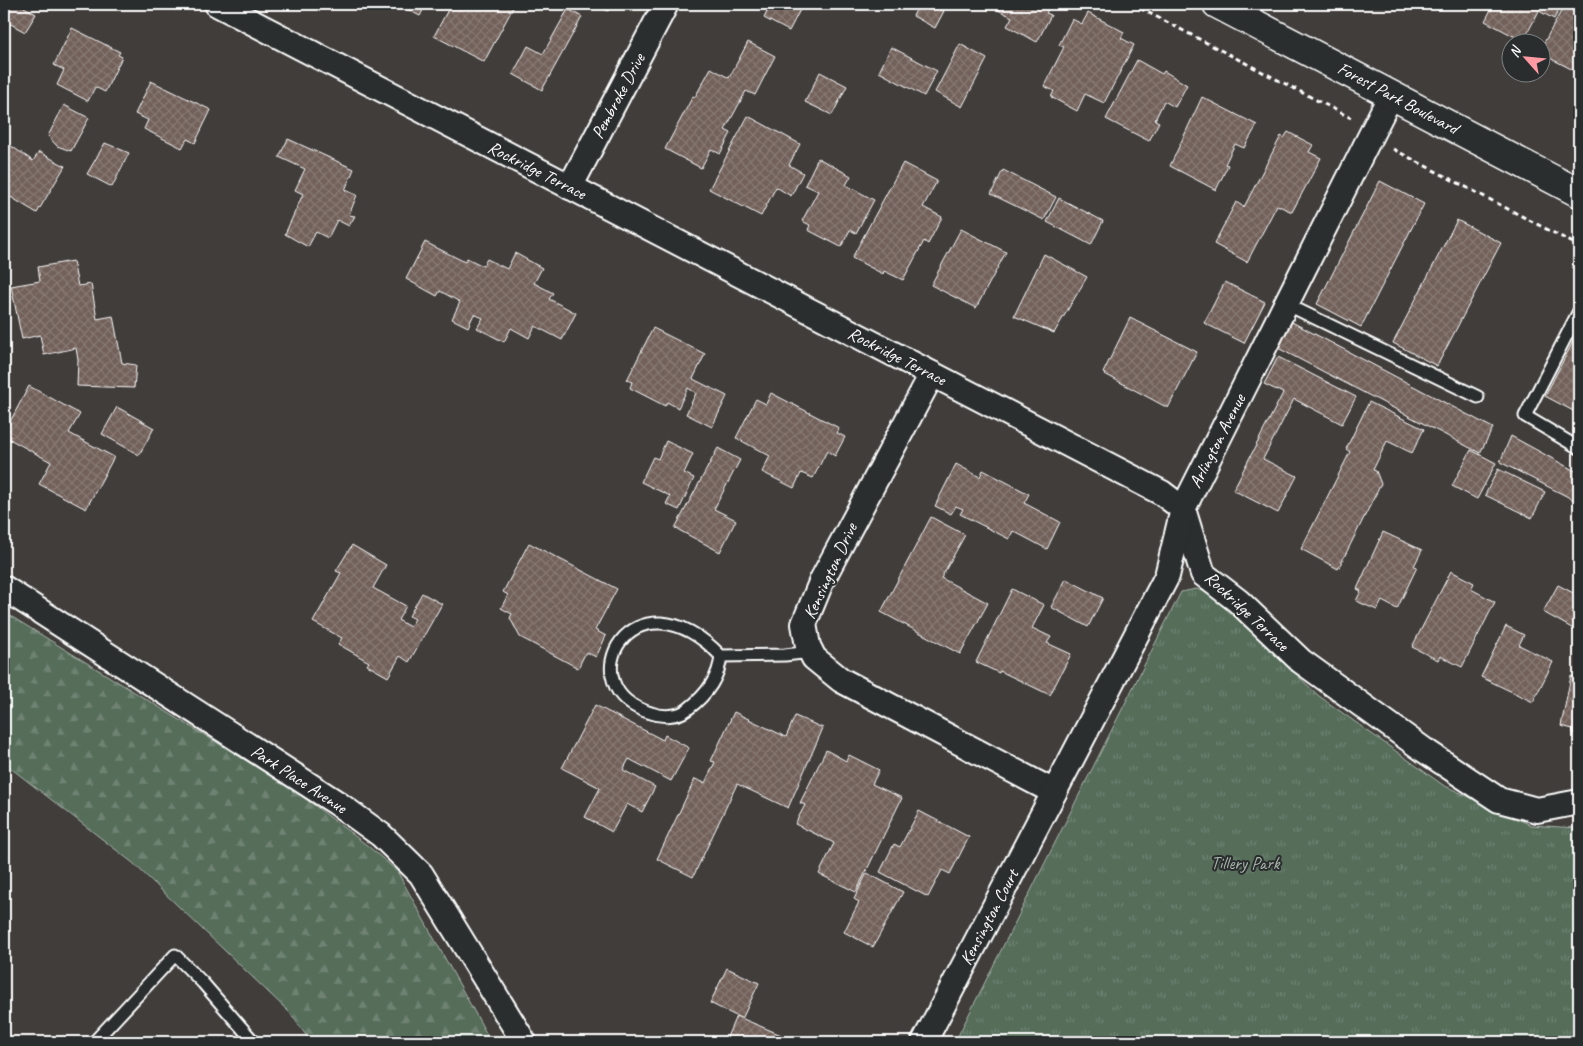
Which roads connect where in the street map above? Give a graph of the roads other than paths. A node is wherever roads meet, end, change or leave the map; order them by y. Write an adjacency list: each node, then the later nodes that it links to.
1 (217, 4): 5 (street, Rockridge Terrace)
2 (666, 4): 5 (street, Pembroke Drive)
3 (1217, 4): 4 (main road, Forest Park Boulevard)
4 (1391, 95): 6 (main road, Forest Park Boulevard); 7 (street, Arlington Avenue)
5 (570, 188): 9 (street, Rockridge Terrace)
6 (1579, 193)
7 (1286, 304): 10 (lane); 12 (street, Arlington Avenue)
8 (1579, 311): 11 (lane)
9 (932, 374): 12 (street, Rockridge Terrace); 14 (street, Kensington Drive)
10 (1478, 397)
11 (1579, 448)
12 (1183, 509): 16 (street, Arlington Avenue); 17 (street, Rockridge Terrace)
13 (4, 588): 20 (street, Park Place Avenue)
14 (811, 652): 15 (lane); 16 (street)
15 (721, 656): 15 (lane)
16 (1054, 792): 21 (street, Kensington Court)
17 (1579, 802)
18 (94, 1042): 19 (lane)
19 (254, 1042)
20 (524, 1042)
21 (924, 1042)

